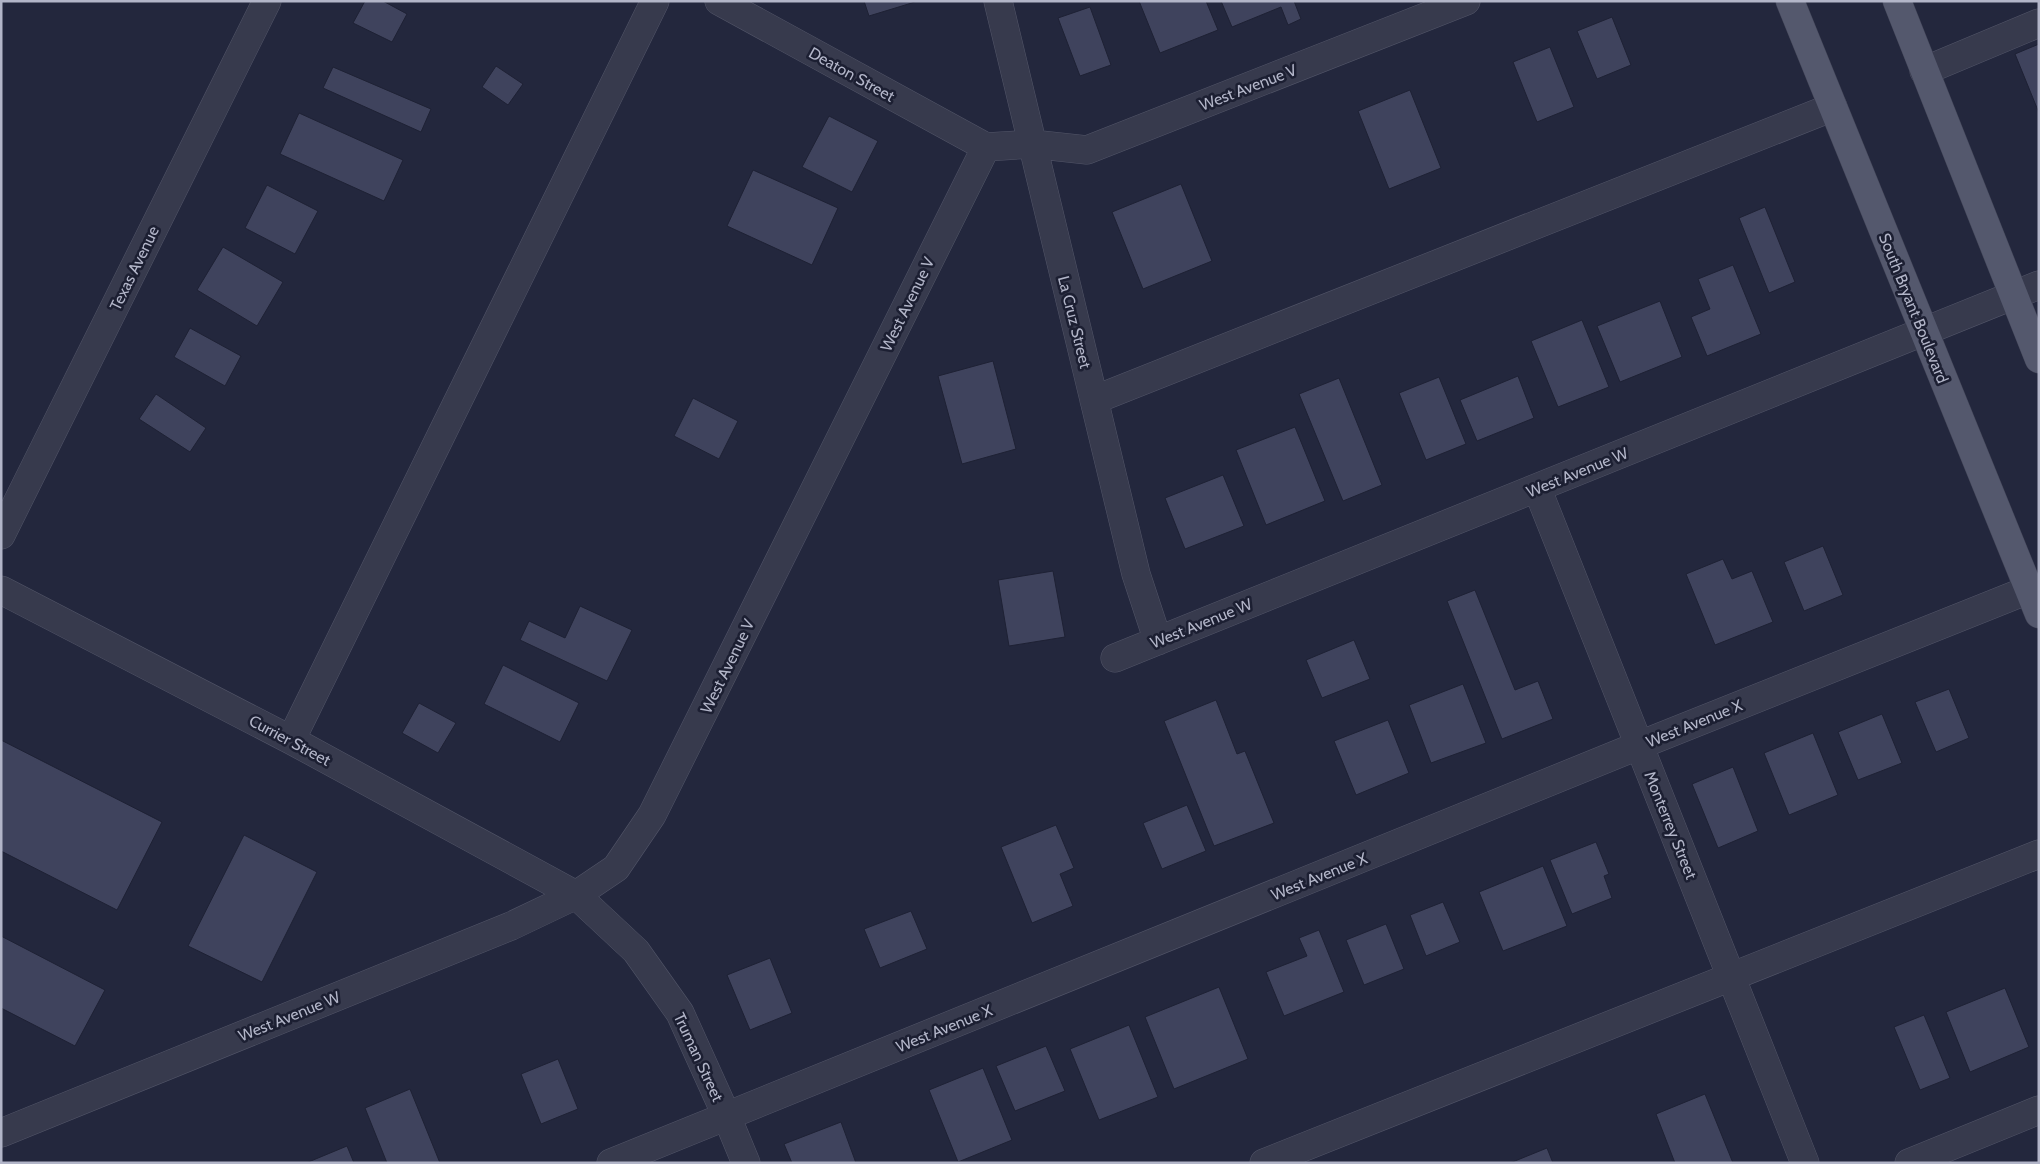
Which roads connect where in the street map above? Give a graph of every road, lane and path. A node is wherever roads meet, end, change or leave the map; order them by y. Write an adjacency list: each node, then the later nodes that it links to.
1 (266, 1): 19 (street, Texas Avenue)
2 (655, 1): 24 (street)
3 (719, 1): 12 (street, Deaton Street)
4 (998, 1): 11 (street, La Cruz Street)
5 (1466, 1): 11 (street, West Avenue V)
6 (1790, 1): 10 (main road, South Bryant Boulevard)
7 (1897, 1): 9 (main road)
8 (2039, 23): 9 (street)
9 (1924, 71): 14 (main road)
10 (1833, 107): 15 (main road, South Bryant Boulevard); 17 (street)
11 (1032, 144): 12 (street, West Avenue V); 17 (street, La Cruz Street)
12 (986, 146): 27 (street, West Avenue V)
13 (2039, 285): 14 (street, West Avenue W)
14 (2012, 296): 15 (street, West Avenue W); 16 (main road)
15 (1924, 332): 18 (street, West Avenue W); 21 (main road, South Bryant Boulevard)
16 (2039, 360)
17 (1094, 400): 22 (street, La Cruz Street)
18 (1537, 488): 22 (street, West Avenue W); 25 (street, Monterrey Street)
19 (1, 535)
20 (1, 590): 24 (street, Currier Street)
21 (2033, 602): 25 (street, West Avenue X)
22 (1158, 641): 23 (street, West Avenue W)
23 (1115, 658)
24 (291, 740): 27 (street, Currier Street)
25 (1640, 745): 28 (street, Monterrey Street); 30 (street, West Avenue X)
26 (2039, 854): 28 (street)
27 (576, 896): 30 (street, Truman Street); 31 (street, West Avenue W)
28 (1732, 977): 34 (street); 35 (street, Monterrey Street)
29 (2039, 1110): 36 (street)
30 (727, 1117): 32 (street, West Avenue X); 33 (street, Truman Street)
31 (1, 1133)
32 (611, 1163)
33 (746, 1163)
34 (1264, 1163)
35 (1805, 1163)
36 (1909, 1163)

